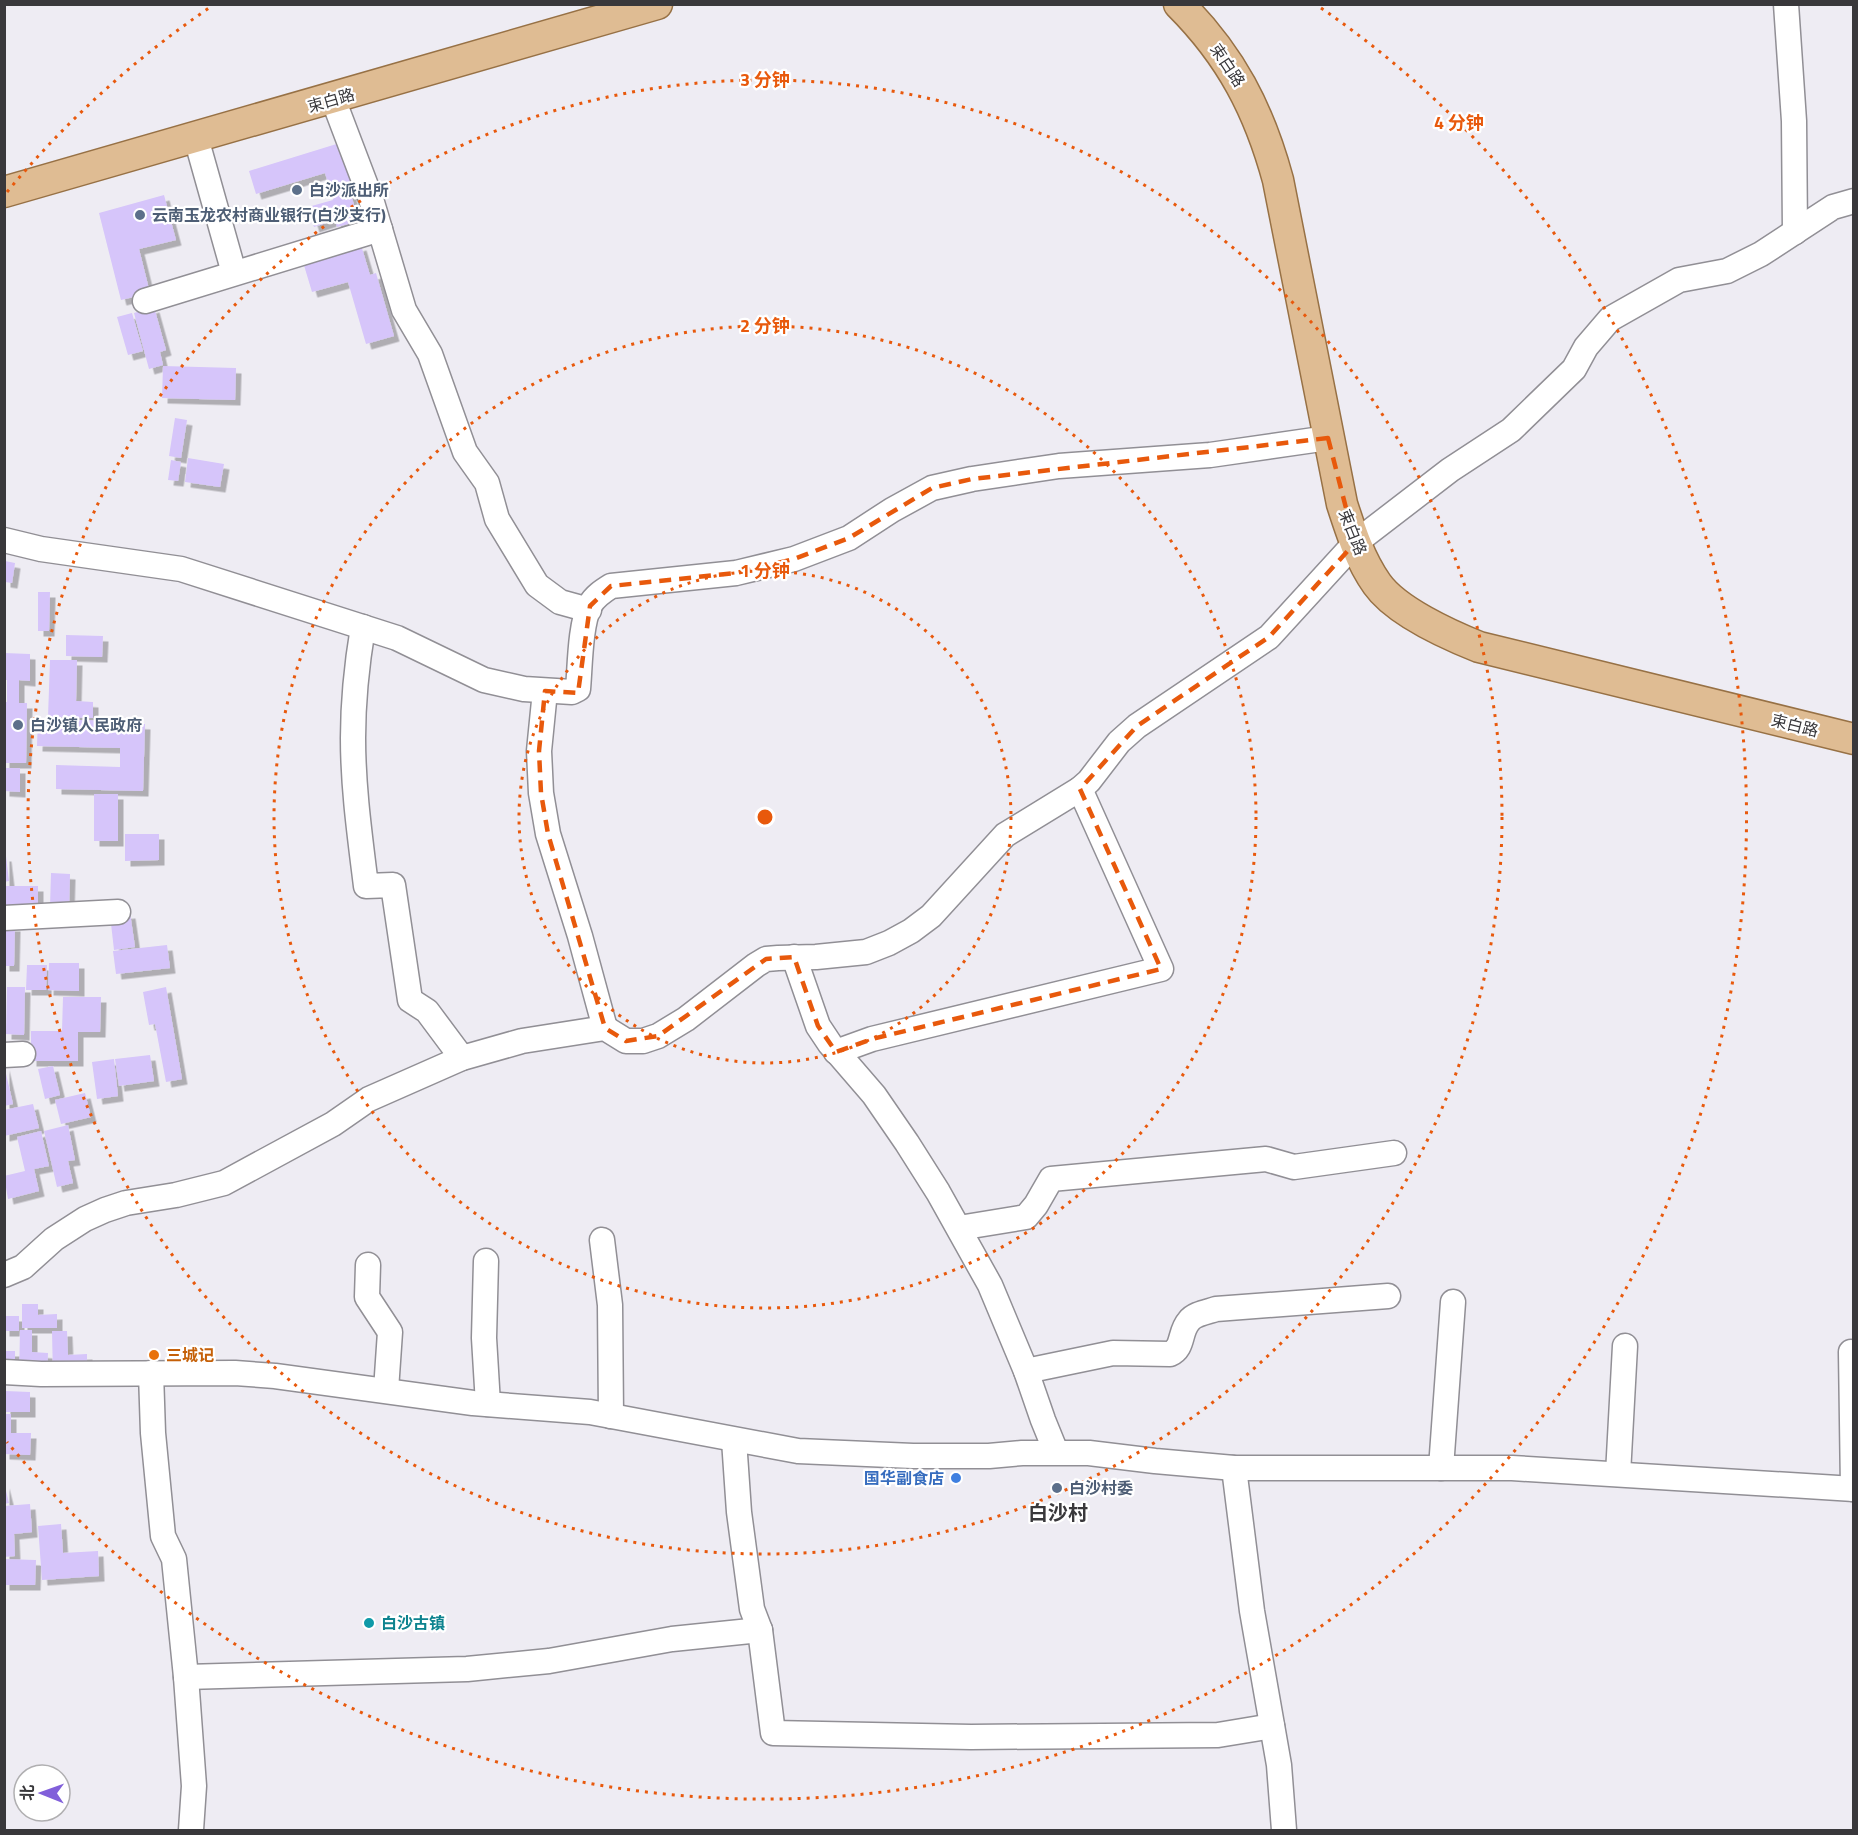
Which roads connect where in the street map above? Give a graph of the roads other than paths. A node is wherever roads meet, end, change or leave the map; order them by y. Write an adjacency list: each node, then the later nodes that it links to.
1 (657, 4): 4 (main road, 束白路)
2 (1179, 4): 12 (main road, 束白路)
3 (1786, 4): 9 (street)
4 (333, 99): 5 (main road, 束白路); 8 (street)
5 (196, 138): 6 (main road, 束白路); 10 (street)
6 (4, 192)
7 (1854, 201): 9 (street)
8 (380, 229): 10 (street); 15 (street)
9 (1795, 232): 14 (street)
10 (234, 273): 11 (street)
11 (145, 301)
12 (1329, 438): 14 (main road, 束白路); 15 (street)
13 (4, 540): 16 (street)
14 (1355, 543): 18 (main road, 束白路); 19 (street)
15 (589, 610): 17 (street)
16 (363, 627): 17 (street); 25 (street)
17 (545, 691): 23 (street)
18 (1854, 739)
19 (1080, 789): 22 (street); 24 (street)
20 (118, 912): 21 (street)
21 (4, 918)
22 (794, 957): 23 (street); 24 (street)
23 (605, 1028): 25 (street)
24 (836, 1052): 27 (street)
25 (462, 1058): 31 (street)
26 (1394, 1154): 27 (street)
27 (959, 1228): 36 (street)
28 (602, 1240): 41 (street)
29 (486, 1261): 40 (street)
30 (368, 1265): 39 (street)
31 (4, 1275)
32 (1388, 1296): 36 (street)
33 (1453, 1302): 45 (street)
34 (1625, 1346): 46 (street)
35 (1851, 1352): 47 (street)
36 (1026, 1371): 43 (street)
37 (4, 1372): 38 (street)
38 (151, 1373): 39 (street); 49 (street)
39 (386, 1390): 40 (street)
40 (488, 1404): 41 (street)
41 (611, 1416): 42 (street)
42 (734, 1440): 43 (street); 48 (street)
43 (1056, 1452): 44 (street)
44 (1234, 1468): 45 (street); 50 (street)
45 (1441, 1468): 46 (street)
46 (1618, 1474): 47 (street)
47 (1853, 1489)
48 (760, 1630): 49 (street); 50 (street)
49 (186, 1677): 51 (street)
50 (1272, 1726): 52 (street)
51 (191, 1830)
52 (1284, 1830)

